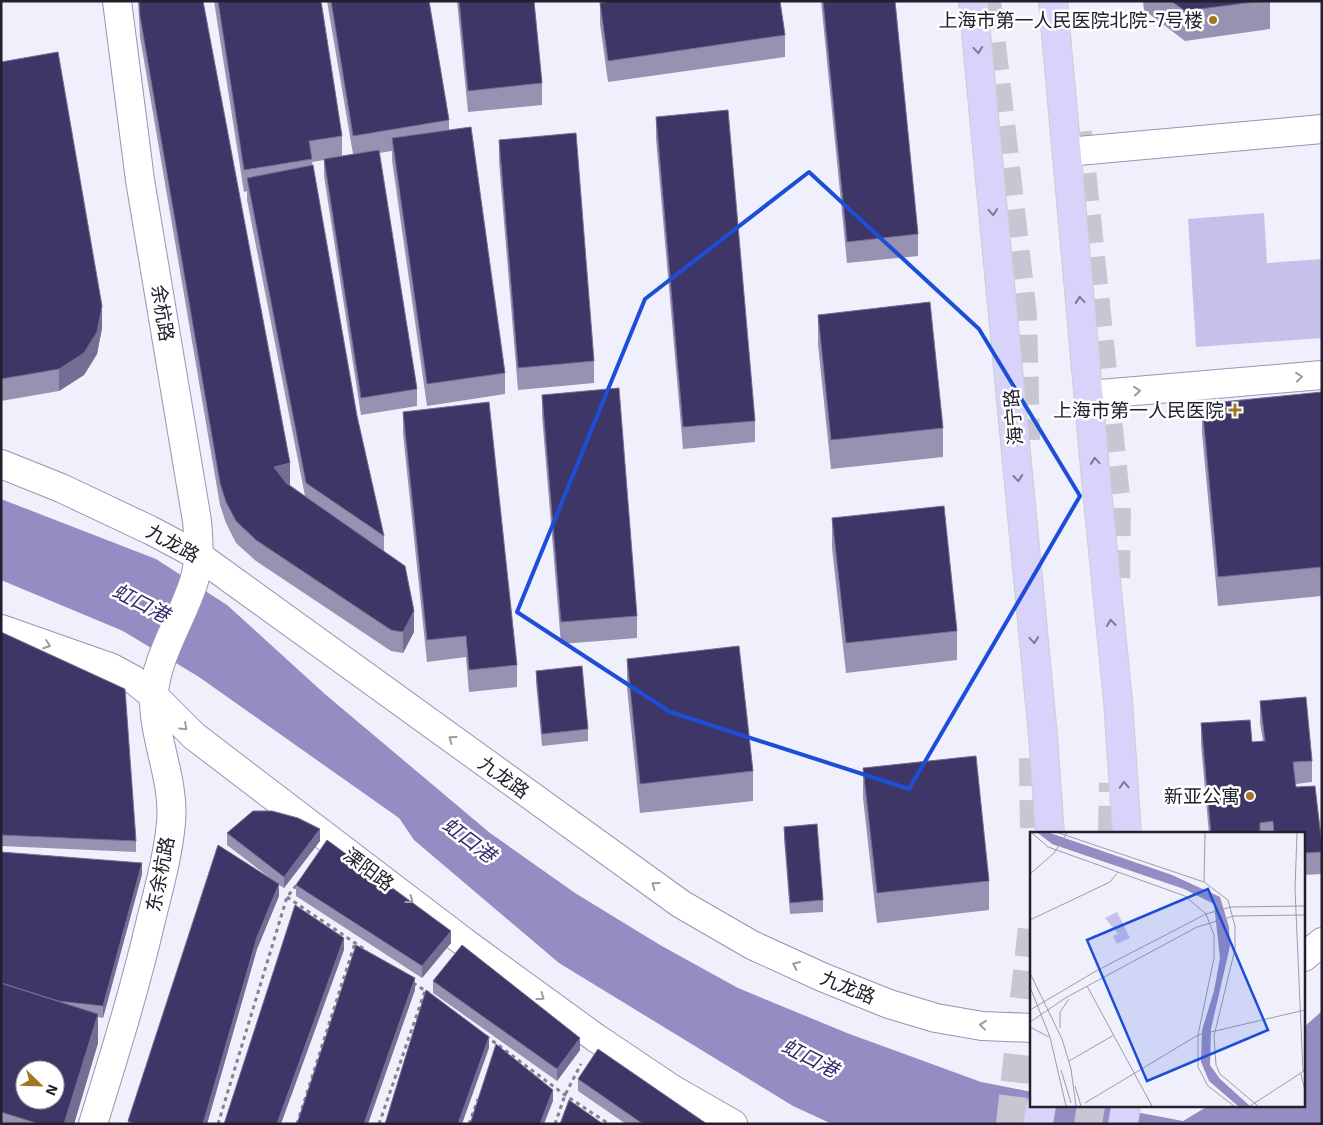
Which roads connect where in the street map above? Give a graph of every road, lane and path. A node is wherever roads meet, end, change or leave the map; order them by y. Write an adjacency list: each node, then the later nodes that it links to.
1 (117, 1): 9 (street, 余杭路)
2 (973, 1): 13 (main road, 海宁路, one-way to 13)
3 (1054, 1): 5 (main road)
4 (1322, 129): 5 (street)
5 (1067, 152): 7 (main road, one-way to 5)
6 (1322, 375): 7 (street, one-way to 6)
7 (1089, 395): 14 (main road, one-way to 7)
8 (1, 464): 9 (street, 九龙路)
9 (199, 556): 10 (street, 余杭路); 24 (street, 九龙路, one-way to 9)
10 (177, 622): 12 (street, 东余杭路)
11 (1, 629): 12 (street, 溧阳路, one-way to 12)
12 (154, 696): 26 (street, 溧阳路, one-way to 26); 33 (street, 东余杭路)
13 (1050, 832)
14 (1127, 832)
15 (300, 882): 16 (path)
16 (288, 897): 18 (path); 34 (path)
17 (1322, 942): 20 (street)
18 (355, 943): 19 (path); 35 (path)
19 (370, 954)
20 (1306, 955)
21 (410, 980): 22 (path)
22 (425, 991): 23 (path); 36 (path)
23 (433, 997)
24 (1030, 1028)
25 (481, 1033): 27 (path)
26 (596, 1038): 29 (path); 40 (street, 溧阳路)
27 (497, 1045): 28 (path); 29 (path)
28 (494, 1053)
29 (565, 1096): 38 (path); 39 (path)
30 (478, 1097): 37 (path)
31 (1041, 1108): 41 (main road)
32 (1126, 1108): 42 (main road)
33 (93, 1124)
34 (218, 1124)
35 (297, 1124)
36 (379, 1124)
37 (469, 1124)
38 (554, 1124)
39 (610, 1124)
40 (733, 1124)
41 (1038, 1124)
42 (1123, 1124)

